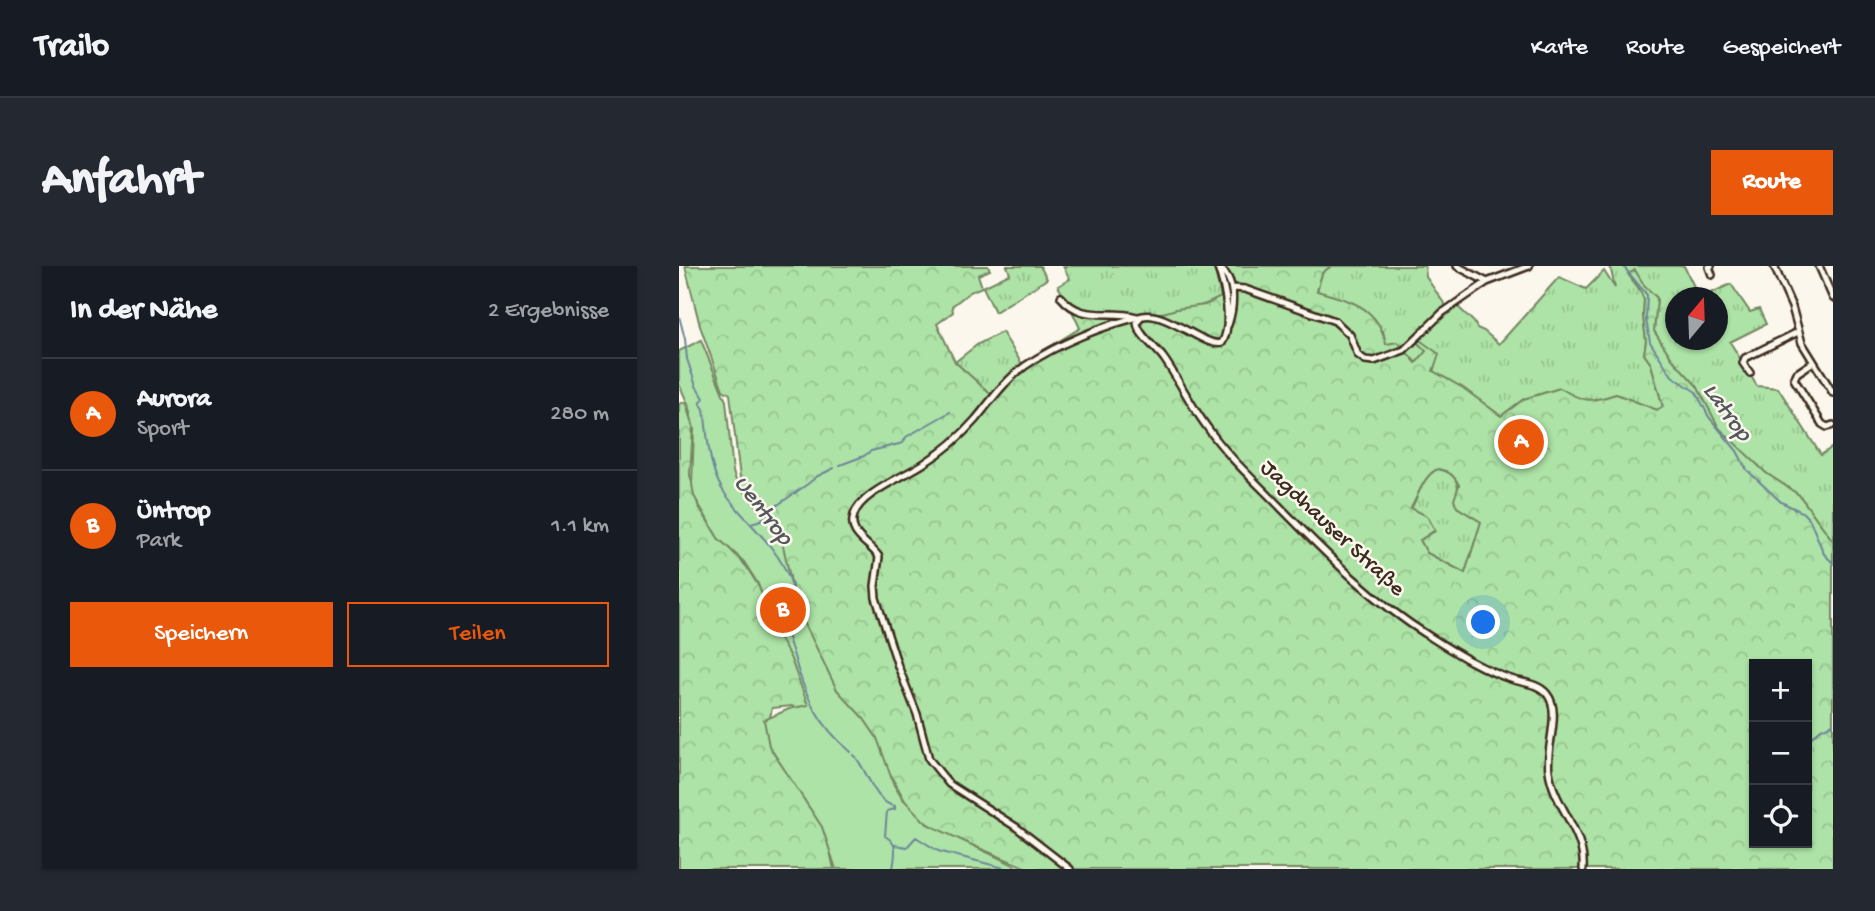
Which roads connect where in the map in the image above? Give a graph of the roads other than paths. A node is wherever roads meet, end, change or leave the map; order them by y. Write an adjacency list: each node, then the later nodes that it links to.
1 (1217, 266): 9 (street); 13 (street)
2 (1457, 266): 8 (street)
3 (1529, 266): 8 (street)
4 (1711, 266): 7 (street)
5 (1775, 266): 14 (street)
6 (1819, 266): 11 (street)
7 (1712, 275)
8 (1487, 282): 9 (street)
9 (1233, 289): 13 (street)
10 (1061, 297): 12 (street)
11 (1833, 298)
12 (1140, 318): 13 (street); 19 (street); 20 (street, Jagdhauser Straße)
13 (1226, 328)
14 (1798, 331): 15 (street); 16 (street)
15 (1812, 363): 17 (street); 18 (street)
16 (1750, 373)
17 (1833, 393)
18 (1833, 425)
19 (1070, 869)
20 (1583, 869)

